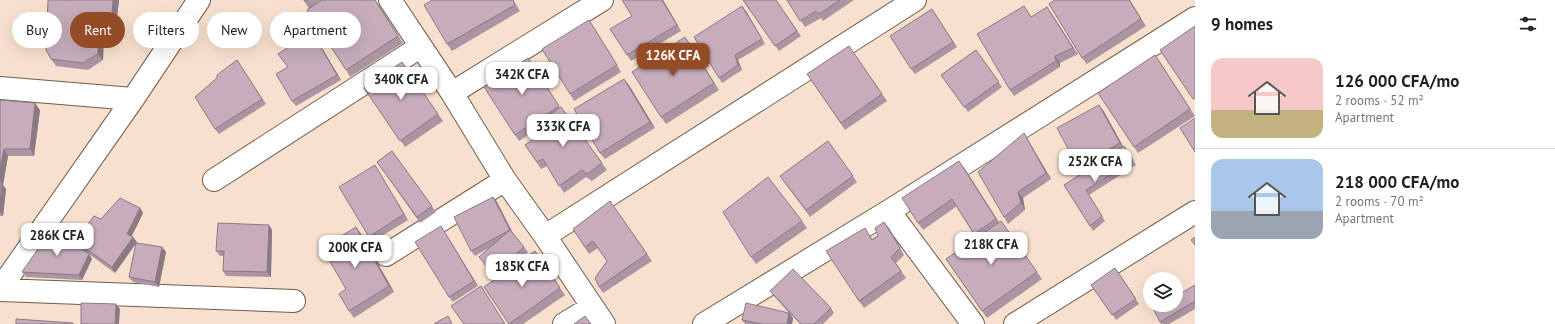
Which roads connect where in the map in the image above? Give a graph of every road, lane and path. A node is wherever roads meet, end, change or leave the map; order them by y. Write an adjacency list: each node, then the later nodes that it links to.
1 (199, 0): 9 (street)
2 (390, 0): 6 (street)
3 (602, 0): 8 (street)
4 (915, 0): 14 (street)
5 (1195, 18): 12 (street)
6 (420, 47): 8 (street); 10 (street)
7 (0, 88): 9 (street)
8 (452, 93): 11 (street)
9 (133, 99): 16 (street)
10 (214, 180)
11 (505, 180): 14 (street); 15 (street)
12 (889, 211): 21 (street); 22 (street)
13 (1195, 212): 23 (street)
14 (545, 236): 18 (street)
15 (386, 255)
16 (0, 290): 17 (street)
17 (294, 301)
18 (592, 307): 19 (street); 20 (street)
19 (564, 324)
20 (604, 324)
21 (704, 324)
22 (973, 324)
23 (1016, 324)

